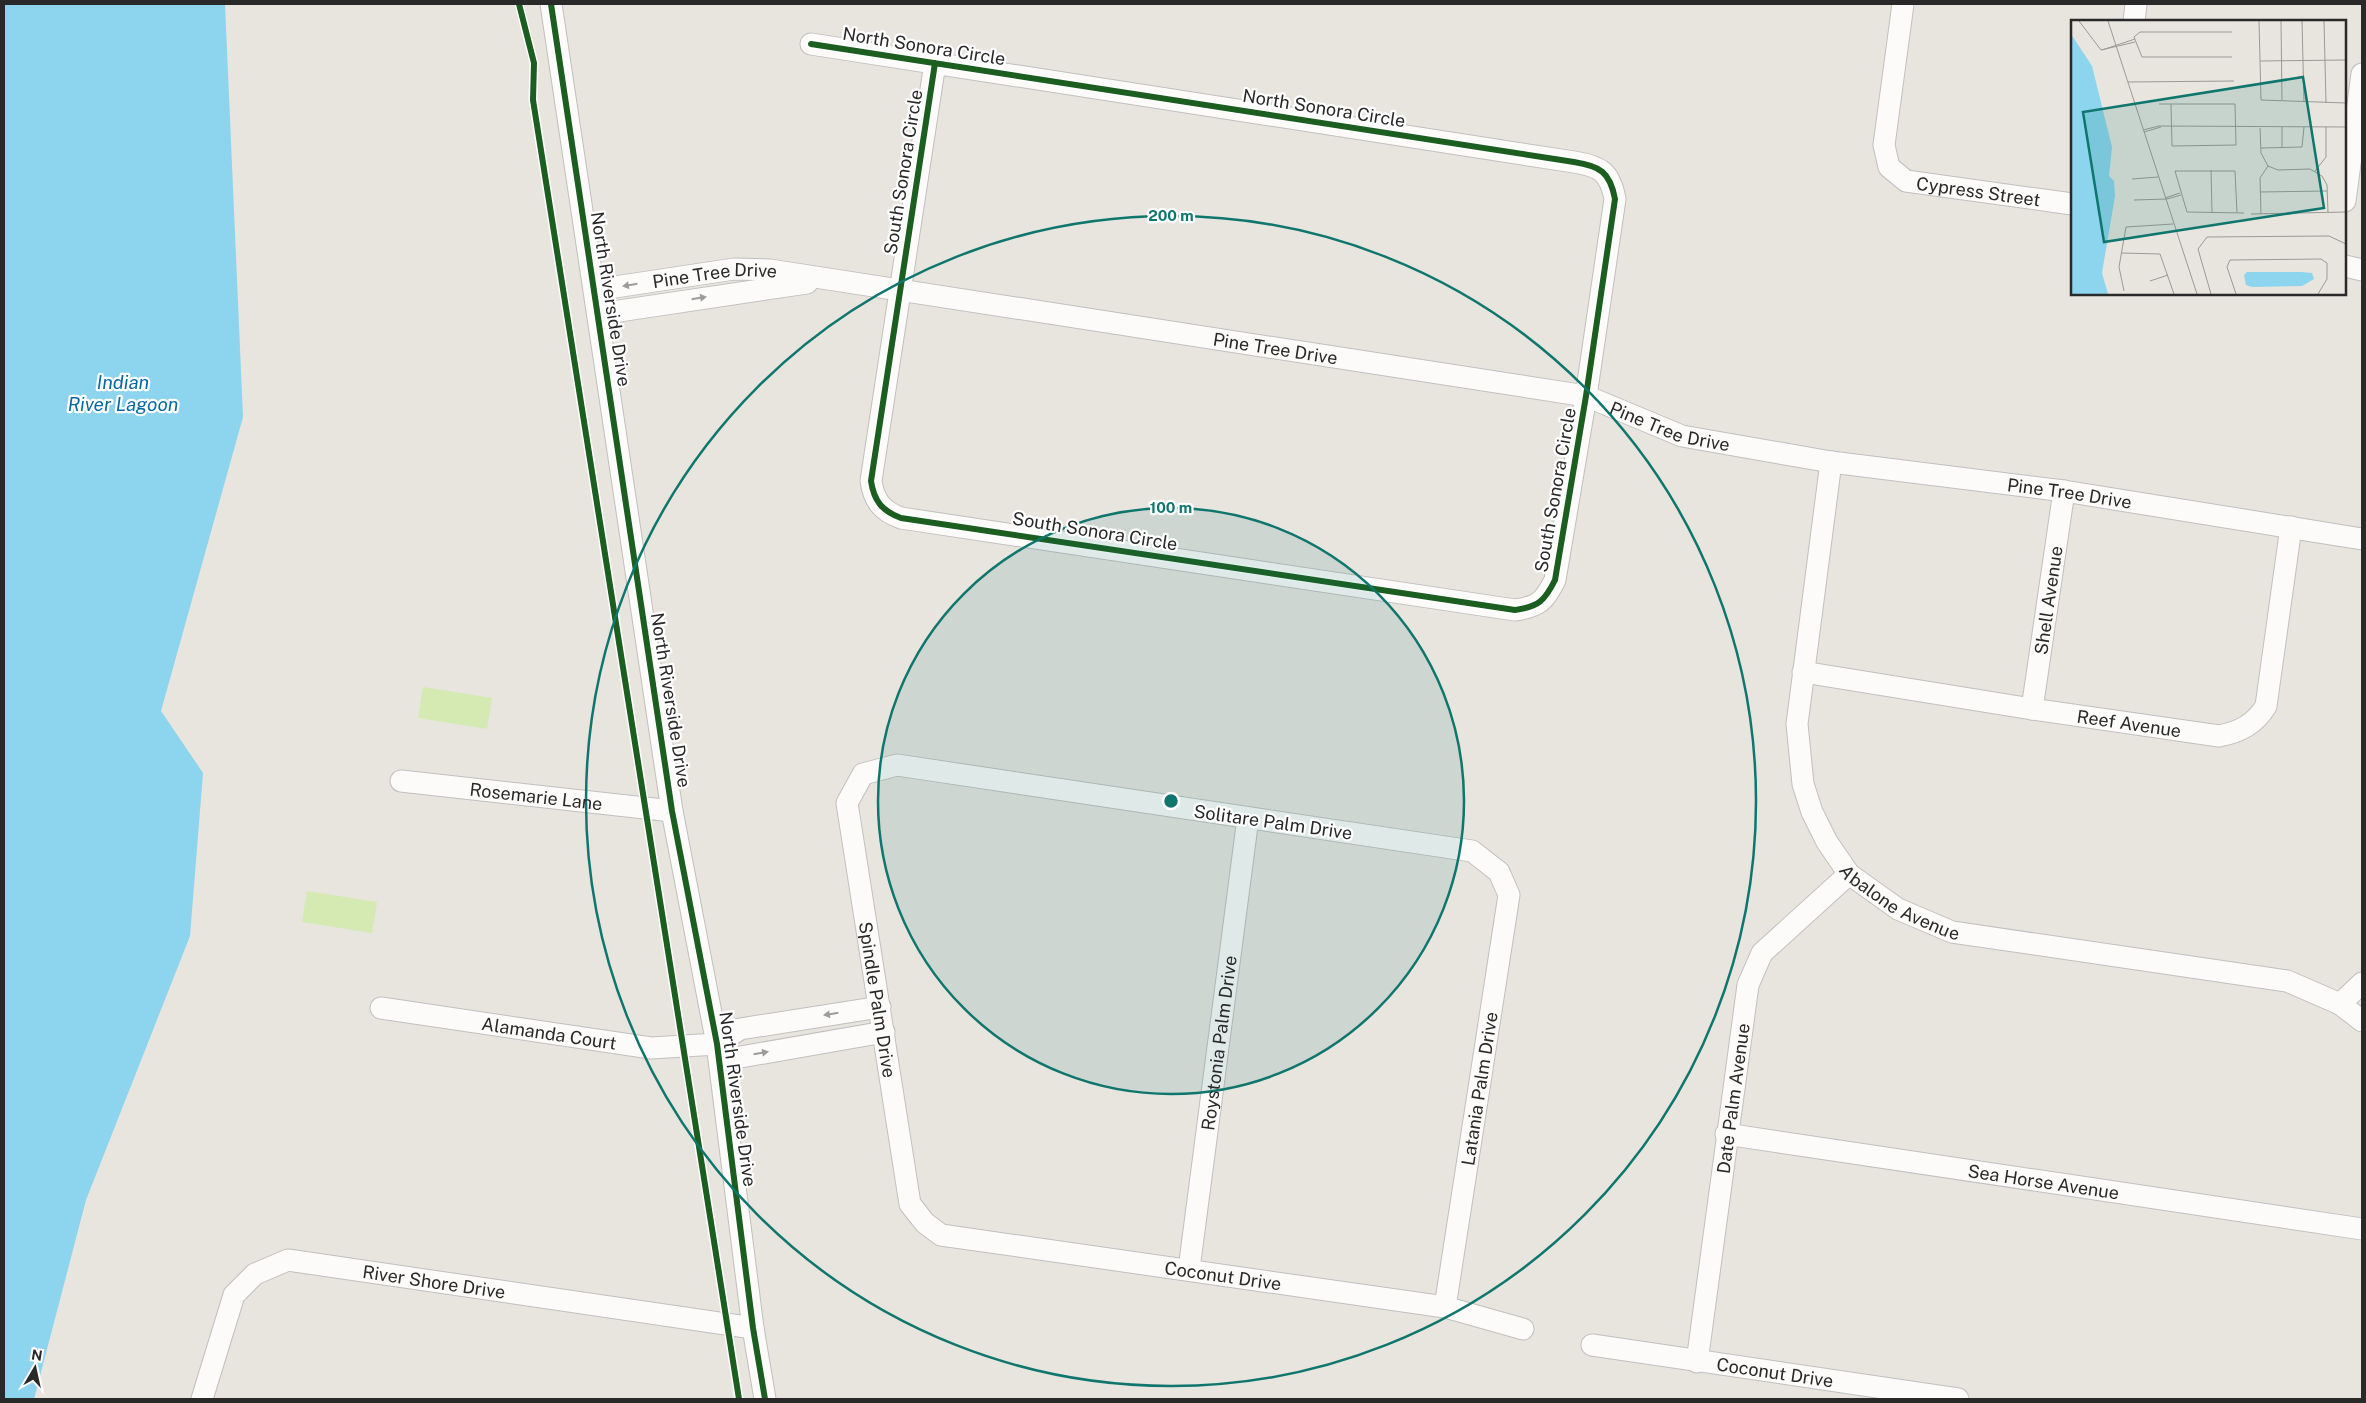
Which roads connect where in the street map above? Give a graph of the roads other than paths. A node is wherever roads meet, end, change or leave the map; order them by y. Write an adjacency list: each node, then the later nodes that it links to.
1 (551, 4): 13 (street, North Riverside Drive)
2 (1903, 4): 9 (street, Cypress Street)
3 (2136, 4): 4 (street)
4 (2134, 20)
5 (811, 44): 6 (street, North Sonora Circle)
6 (935, 63): 14 (street, South Sonora Circle); 16 (street, North Sonora Circle)
7 (2362, 74): 8 (street)
8 (2346, 194)
9 (2071, 204)
10 (2346, 266): 11 (street)
11 (2362, 270)
12 (834, 280): 13 (street, Pine Tree Drive, one-way to 13); 14 (street, Pine Tree Drive); 15 (street, Pine Tree Drive, one-way to 12)
13 (595, 290): 15 (street, North Riverside Drive)
14 (899, 290): 16 (street, Pine Tree Drive); 16 (street, South Sonora Circle)
15 (599, 314): 25 (street, North Riverside Drive)
16 (1586, 396): 17 (street, Pine Tree Drive)
17 (1831, 462): 18 (street, Pine Tree Drive); 21 (street, Abalone Avenue)
18 (2064, 491): 19 (street, Pine Tree Drive); 22 (street, Shell Avenue)
19 (2291, 527): 20 (street, Pine Tree Drive); 22 (street, Reef Avenue)
20 (2362, 538)
21 (1803, 672): 22 (street, Reef Avenue); 28 (street, Abalone Avenue)
22 (2032, 709)
23 (862, 774): 26 (street, Solitare Palm Drive); 31 (street, Spindle Palm Drive)
24 (401, 781): 25 (street, Rosemarie Lane)
25 (672, 811): 35 (street, North Riverside Drive)
26 (1248, 818): 27 (street, Solitare Palm Drive); 39 (street, Roystonia Palm Drive)
27 (1499, 872): 40 (street, Latania Palm Drive)
28 (1849, 874): 30 (street, Abalone Avenue); 36 (street, Date Palm Avenue)
29 (2362, 983): 30 (street)
30 (2340, 1004): 33 (street, Abalone Avenue)
31 (880, 1006): 34 (street, Spindle Palm Drive); 35 (street, one-way to 35)
32 (381, 1008): 35 (street, Alamanda Court)
33 (2362, 1021)
34 (884, 1032): 35 (street, one-way to 34); 37 (street, Spindle Palm Drive)
35 (717, 1044): 41 (street, North Riverside Drive)
36 (1726, 1134): 38 (street, Sea Horse Avenue); 44 (street, Date Palm Avenue)
37 (925, 1223): 39 (street, Coconut Drive)
38 (2362, 1228)
39 (1189, 1269): 40 (street, Coconut Drive)
40 (1446, 1307): 42 (street, Coconut Drive)
41 (753, 1328): 45 (street, River Shore Drive); 46 (street, North Riverside Drive)
42 (1523, 1329)
43 (1592, 1346): 44 (street, Coconut Drive)
44 (1697, 1362): 47 (street, Coconut Drive)
45 (202, 1399)
46 (765, 1399)
47 (1958, 1399)

